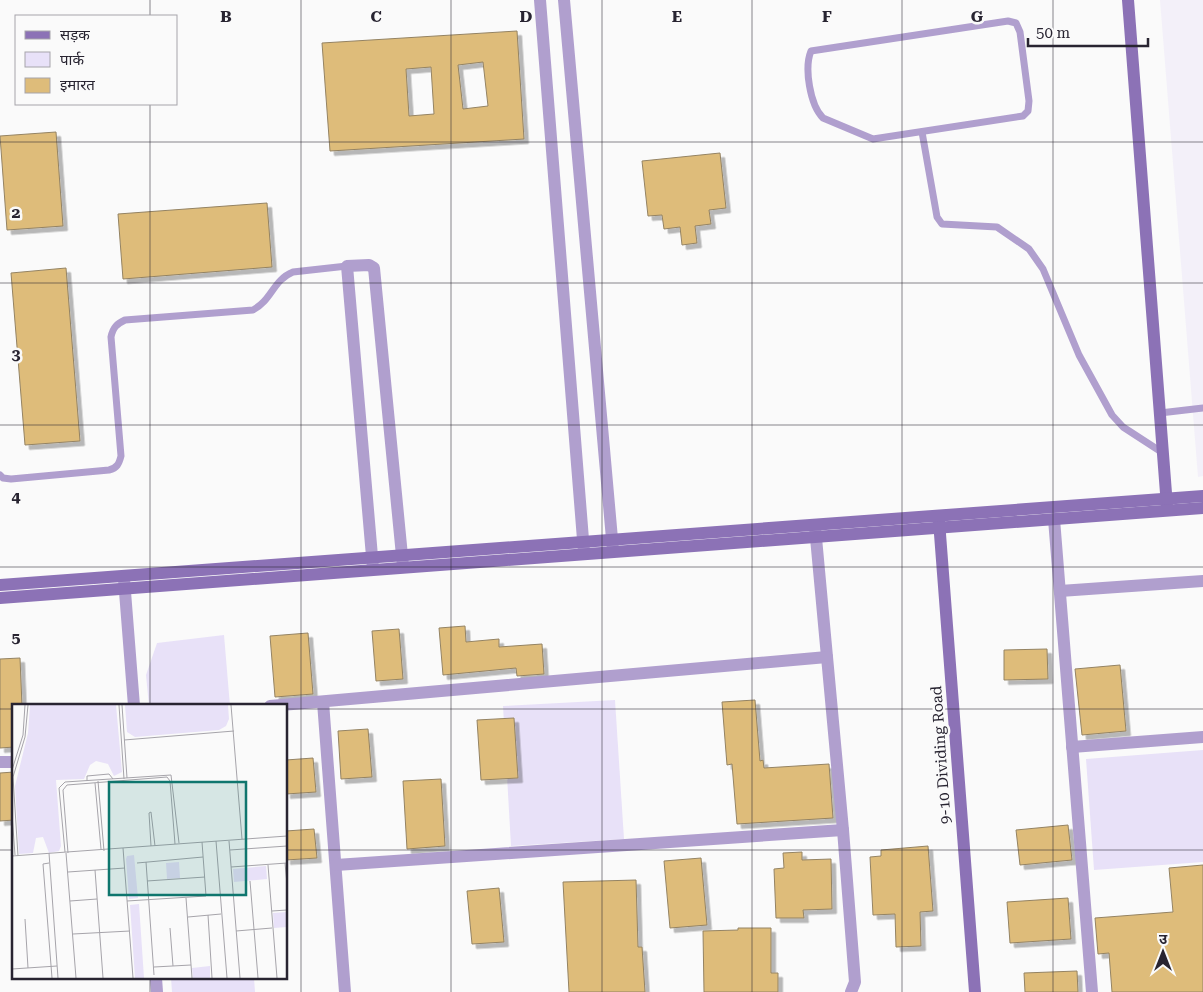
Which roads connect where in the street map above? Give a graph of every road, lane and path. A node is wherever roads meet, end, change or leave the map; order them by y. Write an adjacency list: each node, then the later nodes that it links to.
1 (540, 0): 17 (street)
2 (564, 0): 16 (street)
3 (1128, 0): 7 (street)
4 (922, 132): 4 (lane); 8 (lane)
5 (347, 266): 9 (lane); 18 (street); 19 (street)
6 (1203, 408): 7 (lane)
7 (1160, 413): 8 (street)
8 (1163, 453): 11 (street)
9 (0, 476)
10 (1203, 496): 11 (street)
11 (1167, 505): 12 (street); 13 (street); 14 (street)
12 (1203, 508)
13 (1054, 519): 14 (street); 23 (street)
14 (939, 522): 15 (street); 35 (street, 9-10 Dividing Road)
15 (815, 531): 16 (street); 25 (street)
16 (613, 546): 17 (street)
17 (584, 548): 18 (street)
18 (403, 562): 19 (street)
19 (373, 564): 21 (street)
20 (1203, 581): 23 (street)
21 (124, 582): 22 (street); 24 (street); 27 (street)
22 (0, 585)
23 (1060, 591): 30 (street)
24 (0, 598)
25 (827, 657): 26 (street); 31 (street)
26 (323, 702): 28 (street); 32 (street)
27 (134, 704)
28 (288, 705)
29 (1203, 737): 30 (street)
30 (1072, 747): 36 (street)
31 (843, 830): 32 (street); 34 (street)
32 (336, 865): 33 (street)
33 (345, 992)
34 (851, 992)
35 (975, 992)
36 (1092, 992)

